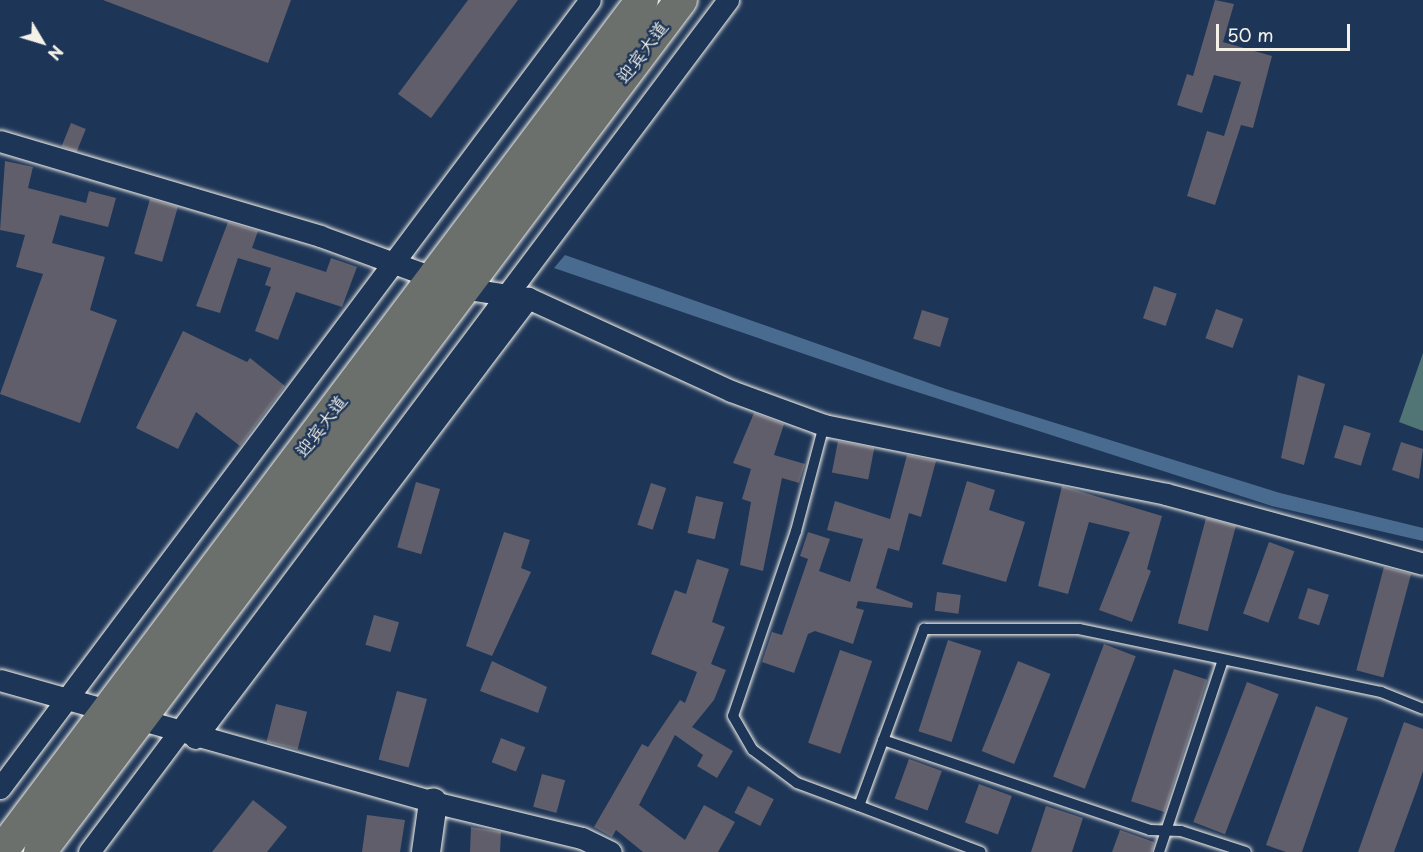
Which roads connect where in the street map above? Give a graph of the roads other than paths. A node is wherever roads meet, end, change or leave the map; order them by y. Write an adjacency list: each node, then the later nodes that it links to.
1 (590, 0): 6 (street)
2 (642, 0): 7 (main road, 迎宾大道)
3 (681, 0): 7 (main road, 迎宾大道)
4 (728, 0): 8 (street)
5 (0, 141): 6 (street)
6 (392, 262): 7 (street); 14 (street)
7 (448, 282): 8 (street); 16 (main road, 迎宾大道); 17 (main road, 迎宾大道)
8 (505, 295): 9 (street); 18 (street)
9 (528, 298): 10 (street); 18 (street)
10 (824, 425): 11 (street); 22 (lane)
11 (1423, 564)
12 (1223, 660): 15 (lane); 19 (lane); 23 (lane)
13 (0, 680): 14 (street)
14 (66, 699): 16 (street); 20 (street)
15 (1423, 709)
16 (105, 711): 17 (street); 24 (main road, 迎宾大道)
17 (137, 720): 18 (street); 25 (main road, 迎宾大道)
18 (187, 735): 21 (street); 26 (street)
19 (883, 740): 22 (lane); 23 (lane)
20 (0, 788)
21 (433, 802): 27 (street); 28 (street)
22 (859, 806): 29 (lane)
23 (1166, 830): 30 (lane); 31 (lane)
24 (1, 852)
25 (40, 852)
26 (88, 852)
27 (426, 852)
28 (611, 852)
29 (981, 852)
30 (1159, 852)
31 (1246, 852)

